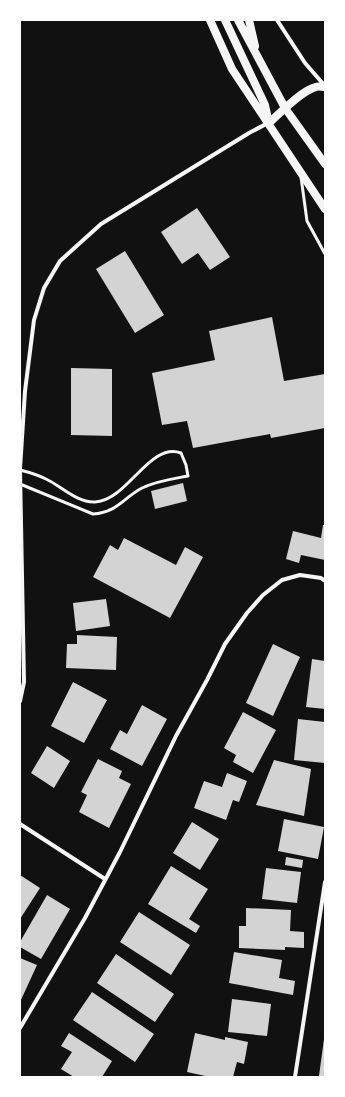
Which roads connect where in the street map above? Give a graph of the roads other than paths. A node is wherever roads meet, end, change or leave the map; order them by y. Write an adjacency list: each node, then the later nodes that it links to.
1 (210, 20): 9 (main road)
2 (225, 20): 9 (main road)
3 (238, 20): 6 (main road)
4 (249, 20): 6 (main road)
5 (277, 20): 7 (street)
6 (257, 57): 8 (main road)
7 (325, 87): 8 (main road)
8 (285, 108): 9 (main road); 10 (main road)
9 (269, 123): 11 (main road); 14 (street)
10 (325, 164)
11 (300, 172): 12 (main road); 13 (lane)
12 (325, 209)
13 (325, 254)
14 (20, 470): 15 (street); 15 (lane)
15 (20, 484): 17 (street)
16 (325, 581): 19 (street)
17 (20, 701)
18 (20, 824): 19 (street)
19 (105, 879): 21 (street)
20 (325, 882): 22 (street)
21 (20, 1028)
22 (295, 1077)

